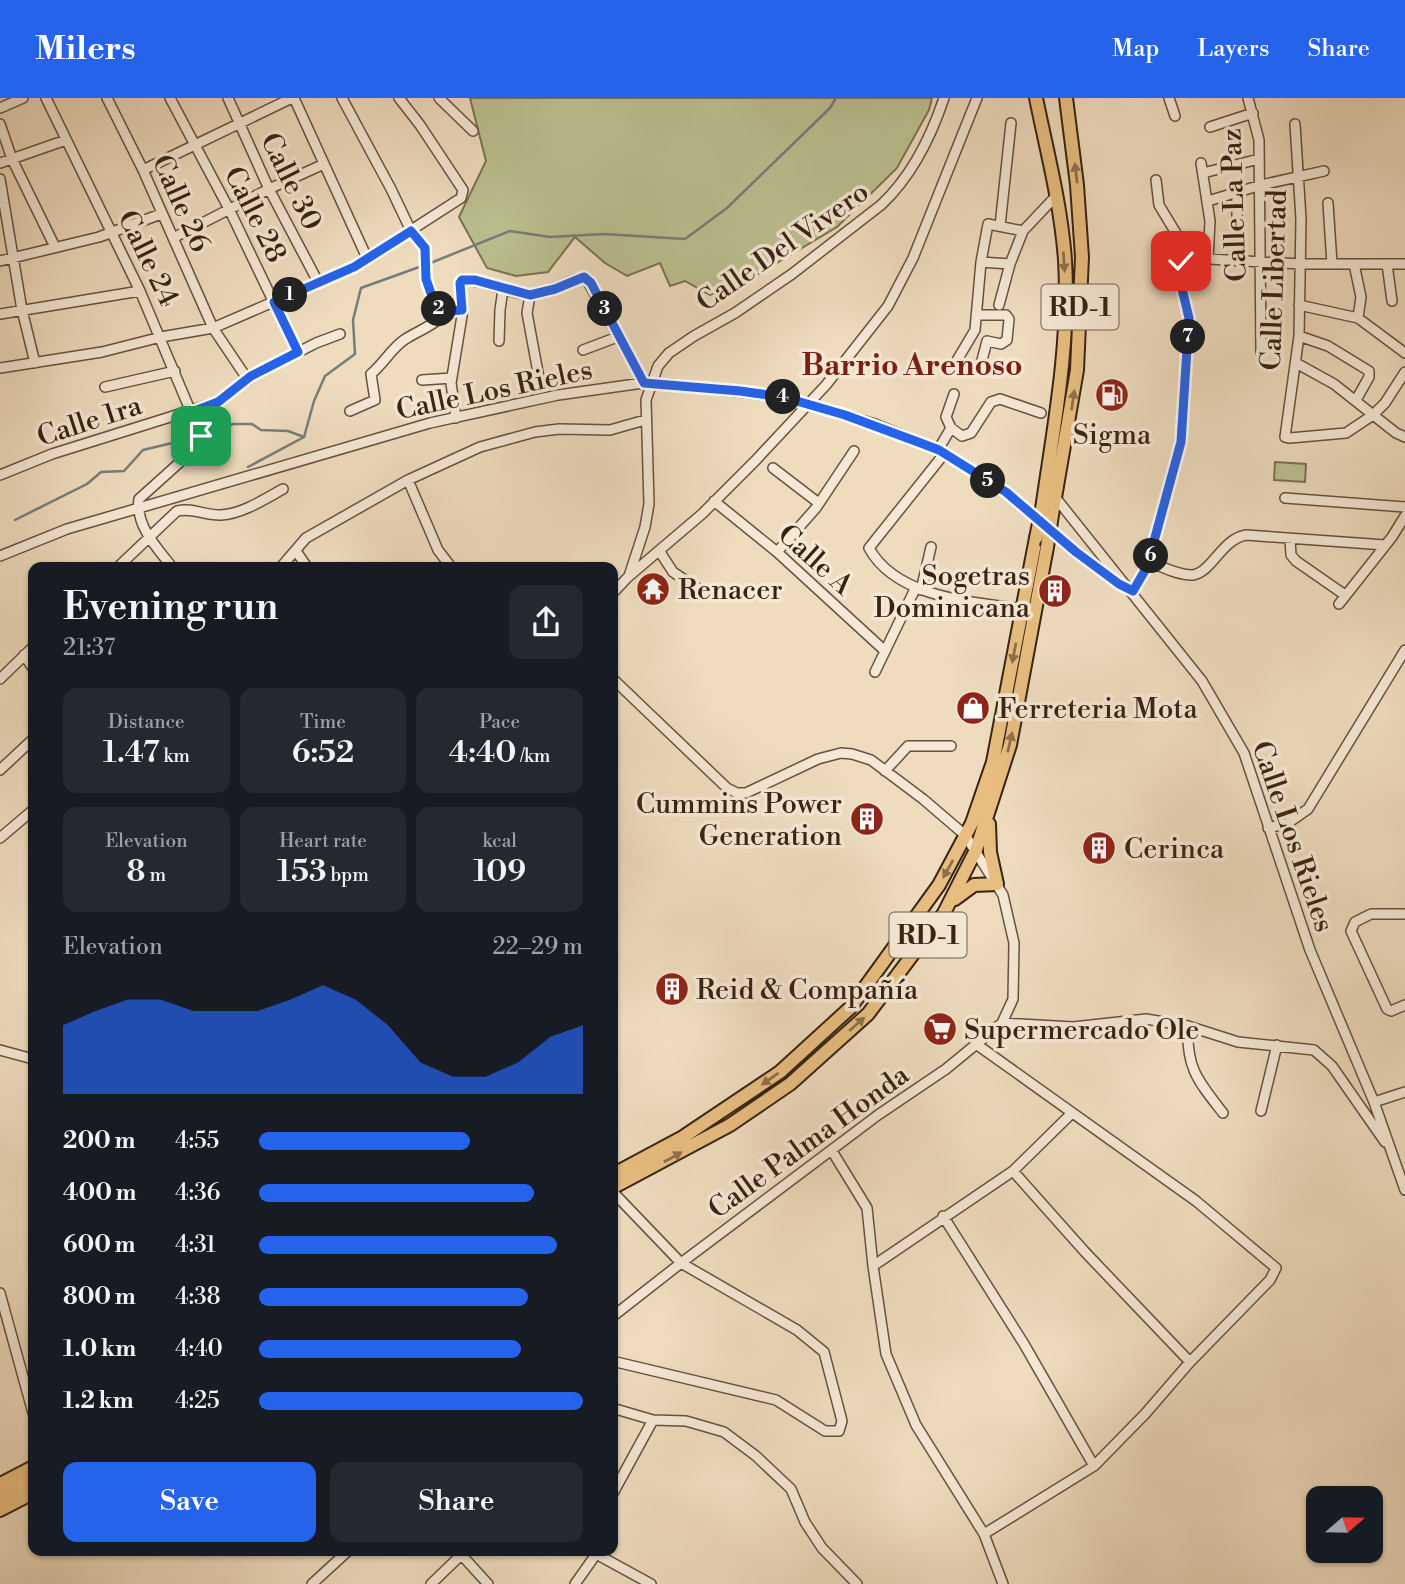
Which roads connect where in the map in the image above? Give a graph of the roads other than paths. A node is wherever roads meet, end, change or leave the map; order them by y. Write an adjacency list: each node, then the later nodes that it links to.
1 (23, 98): 16 (street)
2 (46, 98): 25 (street, Calle 24)
3 (107, 98): 31 (street, Calle 26)
4 (170, 98): 26 (street, Calle 28)
5 (228, 98): 21 (street, Calle 30)
6 (293, 98): 21 (street); 30 (street)
7 (342, 98): 47 (street)
8 (399, 98): 47 (street)
9 (439, 98): 24 (street)
10 (944, 98): 99 (street, Calle Del Vivero)
11 (976, 98): 103 (street)
12 (1036, 98): 39 (highway, RD-1)
13 (1066, 98): 118 (highway, RD-1, one-way to 13)
14 (1169, 98): 18 (street)
15 (1248, 98): 17 (street, Calle La Paz)
16 (0, 108)
17 (1253, 113): 23 (street); 28 (street, Calle La Paz)
18 (1175, 116)
19 (1011, 123): 44 (street)
20 (0, 124): 27 (street)
21 (239, 124): 26 (street); 37 (street, Calle 30)
22 (1295, 124): 33 (street, Calle Libertad)
23 (1210, 127)
24 (473, 131)
25 (66, 140): 27 (street); 46 (street, Calle 24)
26 (194, 144): 31 (street); 42 (street, Calle 28)
27 (12, 159): 29 (street); 50 (street)
28 (1259, 159): 36 (street, Calle La Paz); 40 (street)
29 (0, 163)
30 (324, 164): 37 (street); 52 (street)
31 (143, 170): 43 (street, Calle 26)
32 (1324, 171): 33 (street)
33 (1299, 176): 36 (street); 59 (street, Calle Libertad)
34 (0, 179): 51 (street)
35 (1156, 180): 53 (street)
36 (1261, 185): 38 (street); 57 (street, Calle La Paz)
37 (269, 188): 42 (street); 64 (street, Calle 30)
38 (1237, 193): 40 (street); 45 (street)
39 (1056, 196): 48 (street); 124 (highway, RD-1, one-way to 124)
40 (1208, 201): 54 (street)
41 (1328, 203): 60 (street)
42 (229, 209): 49 (street); 69 (street, Calle 28)
43 (161, 214): 46 (street); 49 (street, Calle 26)
44 (1000, 226): 48 (street); 56 (street)
45 (1237, 226)
46 (111, 231): 50 (street); 66 (street, Calle 24)
47 (411, 231): 52 (street); 74 (street)
48 (1023, 231): 58 (street)
49 (173, 238): 78 (street, Calle 26)
50 (55, 247): 51 (street)
51 (14, 257): 55 (street); 72 (street)
52 (367, 258): 64 (street)
53 (1191, 258): 54 (street); 139 (street)
54 (1208, 259): 57 (street)
55 (0, 261)
56 (981, 262): 58 (street); 76 (street)
57 (1259, 263): 59 (street); 86 (street, Calle La Paz)
58 (1010, 264): 70 (street)
59 (1301, 264): 60 (street); 71 (street, Calle Libertad)
60 (1332, 264): 61 (street)
61 (1354, 264): 62 (street); 77 (street)
62 (1387, 264): 63 (street); 68 (street)
63 (1405, 264)
64 (318, 282): 69 (street)
65 (503, 289): 67 (street); 73 (street); 83 (street)
66 (141, 291): 72 (street); 81 (street, Calle 24)
67 (530, 295): 80 (street); 98 (street)
68 (1392, 300)
69 (274, 302): 78 (street); 85 (street, Calle 28)
70 (999, 305)
71 (1299, 305): 77 (street); 82 (street, Calle Libertad)
72 (23, 310): 75 (street); 88 (street)
73 (462, 310): 74 (street); 95 (street)
74 (440, 312): 104 (street)
75 (0, 314)
76 (976, 315): 90 (street); 93 (street)
77 (1358, 318): 87 (street)
78 (212, 328): 81 (street); 96 (street, Calle 26)
79 (340, 334): 85 (street, Calle 1ra)
80 (620, 336): 84 (street); 99 (street)
81 (161, 337): 88 (street); 92 (street, Calle 24)
82 (1299, 337): 89 (street, Calle Libertad); 102 (street)
83 (499, 341)
84 (583, 350)
85 (298, 352): 96 (street, Calle 1ra)
86 (1261, 352)
87 (1405, 353)
88 (35, 363): 91 (street)
89 (1296, 363): 102 (street); 107 (street, Calle Libertad)
90 (981, 364)
91 (0, 368)
92 (175, 371): 100 (street); 105 (street, Calle 24)
93 (950, 372)
94 (1405, 372): 107 (street)
95 (452, 378): 97 (street); 108 (street)
96 (248, 380): 105 (street, Calle 1ra)
97 (422, 380)
98 (540, 383)
99 (647, 383): 103 (street, Calle Los Rieles); 108 (street, Calle Los Rieles); 109 (street)
100 (105, 387)
101 (954, 394): 110 (street)
102 (1356, 400): 107 (street)
103 (807, 405): 113 (street, Calle Los Rieles); 120 (street)
104 (351, 411)
105 (192, 412): 115 (street, Calle 1ra); 123 (street, Calle 24)
106 (1041, 413): 110 (street)
107 (1373, 415): 111 (street)
108 (456, 418): 123 (street, Calle Los Rieles)
109 (645, 420): 116 (street); 140 (street)
110 (951, 428): 113 (street)
111 (1405, 437)
112 (854, 451): 121 (street)
113 (941, 452): 124 (street, Calle Los Rieles); 142 (street)
114 (773, 468): 121 (street)
115 (0, 475)
116 (408, 480): 130 (street); 138 (street)
117 (283, 489): 126 (street)
118 (1055, 497): 124 (highway, RD-1); 144 (street, Calle Los Rieles)
119 (1285, 498): 122 (street)
120 (714, 501): 131 (street); 132 (street, Calle A)
121 (818, 505): 132 (street)
122 (1405, 508)
123 (138, 510): 126 (street); 133 (street, Calle Los Rieles)
124 (1041, 512): 144 (street, Calle Los Rieles); 147 (highway, RD-1, bridge); 160 (highway, RD-1, one-way to 124, bridge)
125 (1405, 516): 128 (street)
126 (149, 538): 134 (street); 135 (street)
127 (1290, 539): 128 (street); 139 (street); 145 (street)
128 (1385, 545): 145 (street)
129 (931, 547): 142 (street)
130 (296, 551): 136 (street); 137 (street)
131 (660, 552): 140 (street); 143 (street)
132 (777, 552): 149 (street, Calle A)
133 (0, 555)
134 (123, 562)
135 (168, 562)
136 (286, 562)
137 (304, 562)
138 (446, 562)
139 (1149, 562): 144 (street)
140 (628, 577): 141 (street)
141 (618, 588)
142 (918, 589): 147 (street); 149 (street)
143 (723, 591)
144 (1133, 591): 162 (street, Calle Los Rieles)
145 (1345, 595): 146 (street)
146 (1339, 604)
147 (1023, 609): 163 (highway, RD-1, one-way to 163)
148 (28, 651): 151 (street)
149 (885, 652): 153 (street)
150 (1404, 654): 162 (street)
151 (24, 655): 152 (street); 154 (street)
152 (28, 661)
153 (875, 671)
154 (0, 679)
155 (618, 684): 159 (street)
156 (28, 744): 158 (street)
157 (951, 746): 159 (street)
158 (0, 770)
159 (885, 771): 163 (street)
160 (990, 810): 165 (highway, RD-1); 166 (highway)
161 (28, 814): 164 (street)
162 (1268, 828): 177 (street, Calle Los Rieles)
163 (965, 835): 165 (street); 184 (highway, RD-1, one-way to 184)
164 (0, 838)
165 (976, 850): 166 (street); 167 (highway, RD-1)
166 (997, 884): 167 (highway); 170 (street)
167 (952, 902): 185 (highway, RD-1, one-way to 167)
168 (1405, 914): 169 (street)
169 (1405, 1005)
170 (1002, 1023): 171 (street); 172 (street, Calle Palma Honda)
171 (1188, 1026): 173 (street); 180 (street)
172 (976, 1044): 179 (street); 182 (street, Calle Palma Honda)
173 (1277, 1045): 178 (street); 181 (street)
174 (0, 1050): 175 (street)
175 (28, 1058)
176 (1405, 1092): 177 (street)
177 (1374, 1102): 181 (street, Calle Los Rieles)
178 (1261, 1111)
179 (1072, 1113): 183 (street); 194 (street)
180 (1223, 1113)
181 (1391, 1149): 186 (street, Calle Los Rieles)
182 (832, 1151): 189 (street, Calle Palma Honda); 190 (street)
183 (1013, 1171): 188 (street); 194 (street)
184 (618, 1172)
185 (618, 1186)
186 (1405, 1190)
187 (618, 1195): 189 (street)
188 (943, 1216): 190 (street); 198 (street)
189 (681, 1263): 192 (street, Calle Palma Honda); 193 (street)
190 (873, 1266): 208 (street)
191 (0, 1293): 195 (street)
192 (618, 1312)
193 (618, 1362)
194 (1190, 1362): 198 (street)
195 (28, 1395)
196 (618, 1410): 197 (street)
197 (653, 1420): 202 (street); 219 (street)
198 (1094, 1466): 208 (street)
199 (28, 1469): 201 (main road)
200 (28, 1477): 204 (highway)
201 (0, 1483)
202 (618, 1484)
203 (28, 1488): 206 (highway)
204 (0, 1491)
205 (28, 1497): 207 (main road)
206 (0, 1502)
207 (0, 1511)
208 (984, 1534): 220 (street)
209 (342, 1556): 214 (street)
210 (455, 1556): 215 (street)
211 (461, 1556): 216 (street)
212 (597, 1556): 217 (street)
213 (604, 1556): 218 (street)
214 (312, 1584)
215 (431, 1584)
216 (488, 1584)
217 (575, 1584)
218 (651, 1584)
219 (857, 1584)
220 (1003, 1584)

